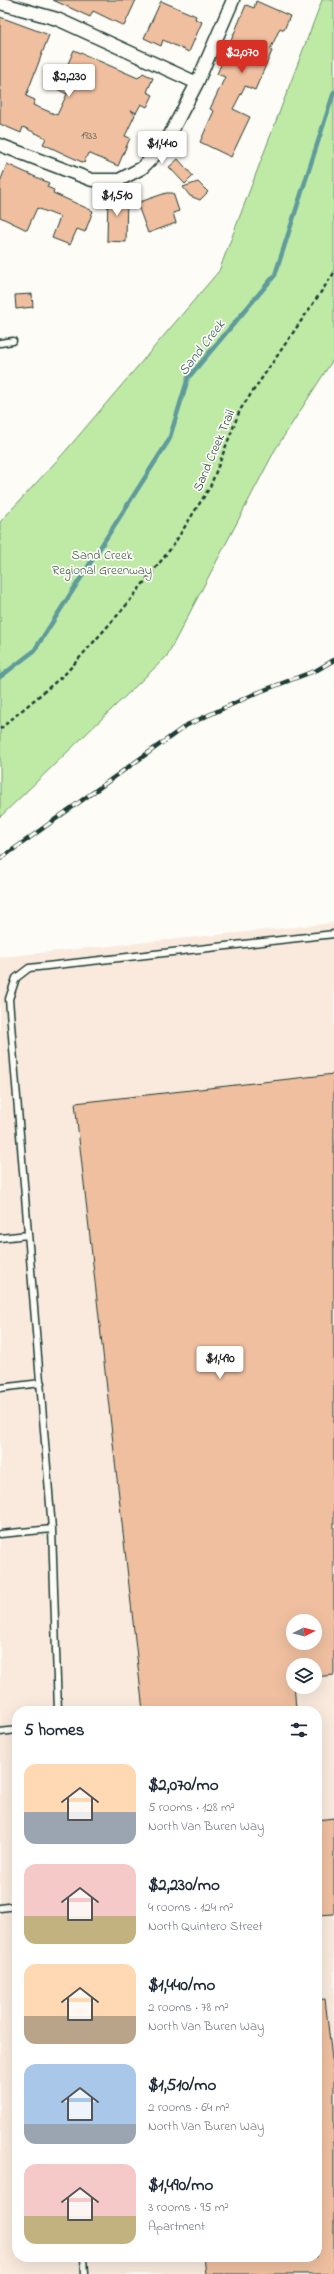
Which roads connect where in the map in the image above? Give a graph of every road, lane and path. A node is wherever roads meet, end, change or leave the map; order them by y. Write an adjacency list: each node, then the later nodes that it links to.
1 (233, 0): 3 (street)
2 (0, 2): 3 (street)
3 (197, 83): 4 (street)
4 (0, 145)
5 (334, 273): 8 (path, Sand Creek Trail)
6 (13, 341): 7 (lane)
7 (0, 343)
8 (0, 729)
9 (334, 934): 10 (lane)
10 (28, 1235): 11 (lane); 12 (lane)
11 (0, 1238)
12 (40, 1383): 13 (lane); 14 (lane)
13 (0, 1388)
14 (52, 1529): 15 (lane); 16 (lane)
15 (0, 1534)
16 (58, 1706)
17 (12, 1731): 18 (lane)
18 (0, 1732)
19 (12, 1907): 20 (lane)
20 (0, 1908)
21 (84, 2262): 22 (lane)
22 (85, 2274)

